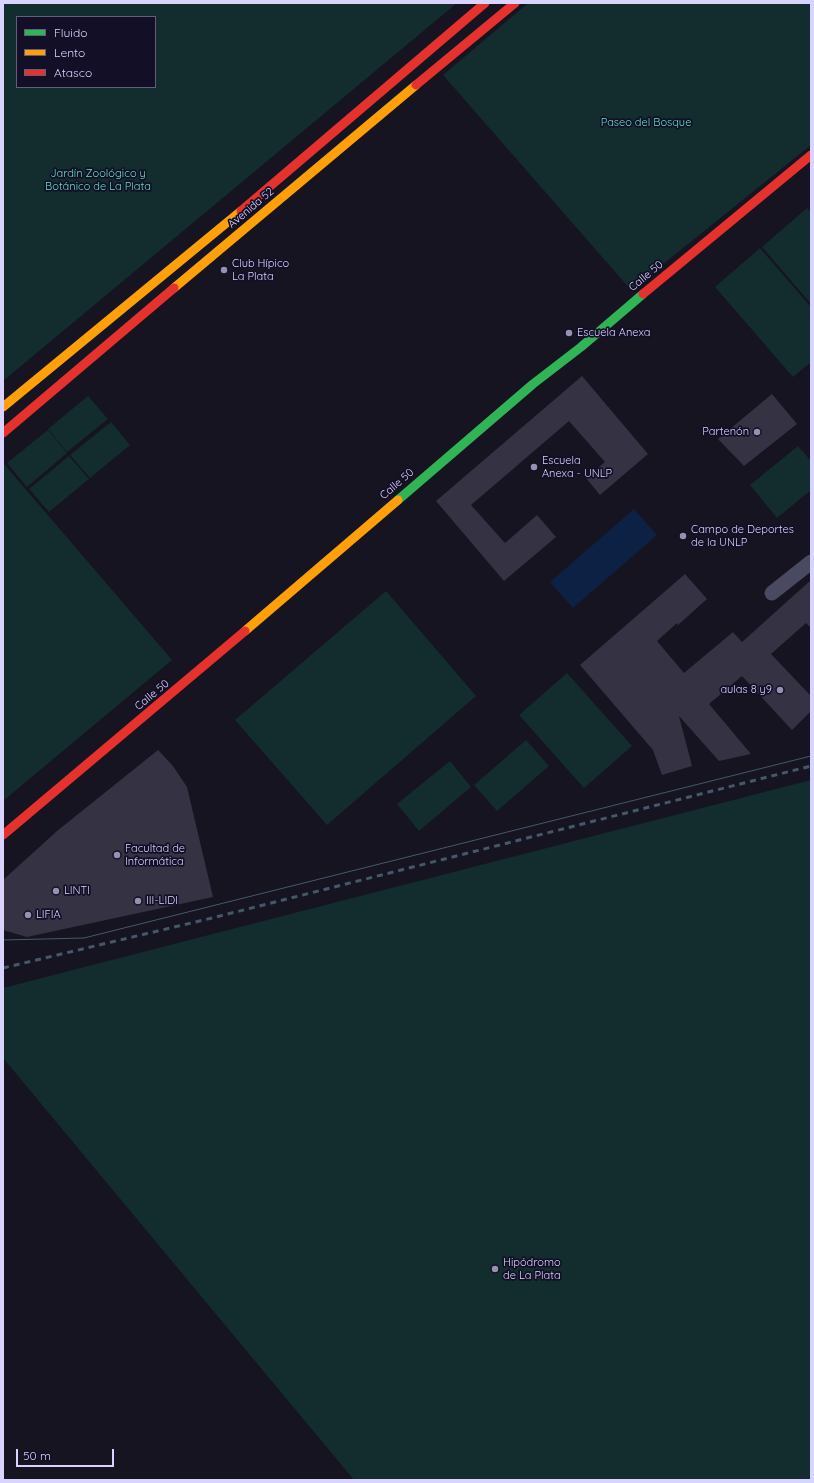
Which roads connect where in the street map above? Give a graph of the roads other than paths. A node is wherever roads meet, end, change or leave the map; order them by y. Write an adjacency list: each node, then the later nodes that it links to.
1 (485, 3): 4 (main road, Avenida 52)
2 (515, 3): 5 (main road, Avenida 52)
3 (811, 155): 8 (main road, Calle 50)
4 (3, 408)
5 (3, 433)
6 (811, 562): 7 (street)
7 (772, 593)
8 (3, 835)

